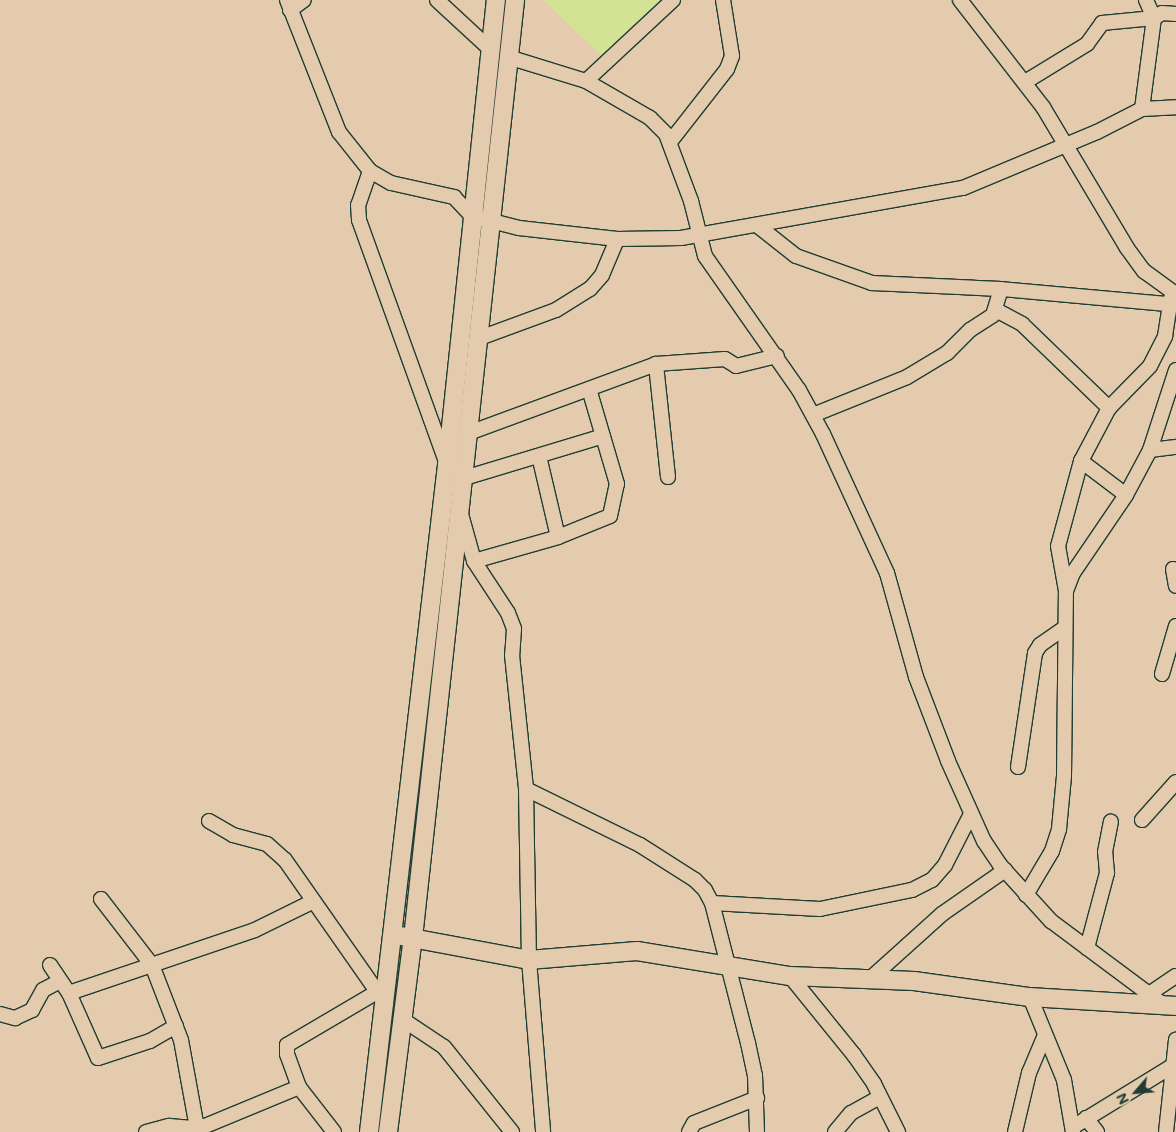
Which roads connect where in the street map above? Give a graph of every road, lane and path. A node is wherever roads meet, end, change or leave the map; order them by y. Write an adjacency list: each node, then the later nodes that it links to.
1 (304, 0): 9 (street)
2 (437, 0): 12 (street)
3 (496, 0): 12 (street)
4 (515, 0): 13 (street)
5 (673, 0): 14 (street)
6 (723, 0): 18 (street)
7 (960, 0): 15 (street)
8 (1146, 0): 11 (street)
9 (289, 5): 20 (street)
10 (1176, 14): 11 (street)
11 (1154, 18): 15 (street); 17 (street)
12 (490, 49): 21 (street)
13 (508, 57): 14 (street); 22 (street)
14 (586, 81): 18 (street)
15 (1025, 82): 19 (street)
16 (1176, 108): 17 (street)
17 (1142, 109): 19 (street)
18 (670, 142): 24 (street)
19 (1065, 144): 23 (street); 27 (street)
20 (370, 171): 21 (street); 42 (street)
21 (472, 216): 22 (street); 42 (street)
22 (490, 221): 25 (street); 29 (street)
23 (758, 226): 24 (street); 26 (street)
24 (699, 237): 25 (street); 30 (street)
25 (617, 239): 29 (street)
26 (1001, 289): 27 (street); 28 (street)
27 (1173, 306): 34 (street)
28 (996, 310): 34 (street); 35 (street)
29 (476, 339): 36 (street)
30 (777, 356): 31 (street); 35 (street)
31 (656, 364): 33 (street); 43 (street)
32 (1176, 370): 39 (street)
33 (589, 389): 36 (street); 37 (street)
34 (1109, 408): 41 (street)
35 (814, 416): 58 (street)
36 (466, 434): 44 (street)
37 (603, 436): 40 (street); 47 (street)
38 (1176, 447): 39 (street)
39 (1150, 450): 45 (street)
40 (539, 456): 44 (street); 47 (street)
41 (1081, 461): 45 (street); 51 (street)
42 (447, 465): 67 (street)
43 (668, 477)
44 (461, 479): 46 (street)
45 (1126, 495): 51 (street)
46 (459, 506): 48 (street); 68 (street)
47 (558, 538): 48 (street)
48 (474, 561): 57 (street)
49 (1173, 569): 50 (street)
50 (1176, 586)
51 (1066, 591): 53 (street)
52 (1176, 626): 54 (street)
53 (1064, 628): 55 (street); 63 (street)
54 (1162, 674)
55 (1018, 767)
56 (1176, 782): 59 (street)
57 (526, 789): 66 (street); 70 (street)
58 (971, 814): 62 (street); 66 (street)
59 (1142, 820)
60 (209, 821): 65 (street)
61 (1111, 822): 69 (street)
62 (1005, 870): 63 (street); 76 (street)
63 (1026, 895): 69 (street)
64 (101, 899): 72 (street)
65 (312, 902): 72 (street); 80 (street)
66 (712, 903): 73 (street)
67 (393, 935): 68 (street); 80 (street)
68 (413, 938): 70 (street); 84 (street)
69 (1087, 948): 81 (street)
70 (529, 960): 73 (street); 101 (street)
71 (50, 965): 77 (street)
72 (152, 965): 78 (street); 85 (street)
73 (729, 965): 74 (street); 91 (street)
74 (790, 976): 76 (street); 90 (street)
75 (1176, 976): 81 (street)
76 (871, 978): 79 (street)
77 (60, 981): 78 (street); 82 (street)
78 (69, 994): 85 (street)
79 (1030, 997): 81 (street); 86 (street)
80 (381, 998): 89 (street); 98 (street)
81 (1162, 1001): 83 (street)
82 (0, 1014)
83 (1176, 1014)
84 (402, 1019): 99 (street); 100 (street)
85 (176, 1026): 94 (street)
86 (1046, 1035): 95 (street); 106 (street)
87 (1176, 1040): 88 (street)
88 (1172, 1066): 92 (street); 108 (street)
89 (300, 1087): 93 (street); 97 (street)
90 (880, 1097): 104 (street); 105 (street)
91 (757, 1098): 102 (street); 103 (street)
92 (1086, 1118): 95 (street); 107 (street)
93 (221, 1126): 94 (street)
94 (197, 1128): 96 (street)
95 (1073, 1130)
96 (146, 1132)
97 (334, 1132)
98 (369, 1132)
99 (388, 1132)
100 (512, 1132)
101 (543, 1132)
102 (690, 1132)
103 (757, 1132)
104 (835, 1132)
105 (898, 1132)
106 (1015, 1132)
107 (1097, 1132)
108 (1166, 1132)

